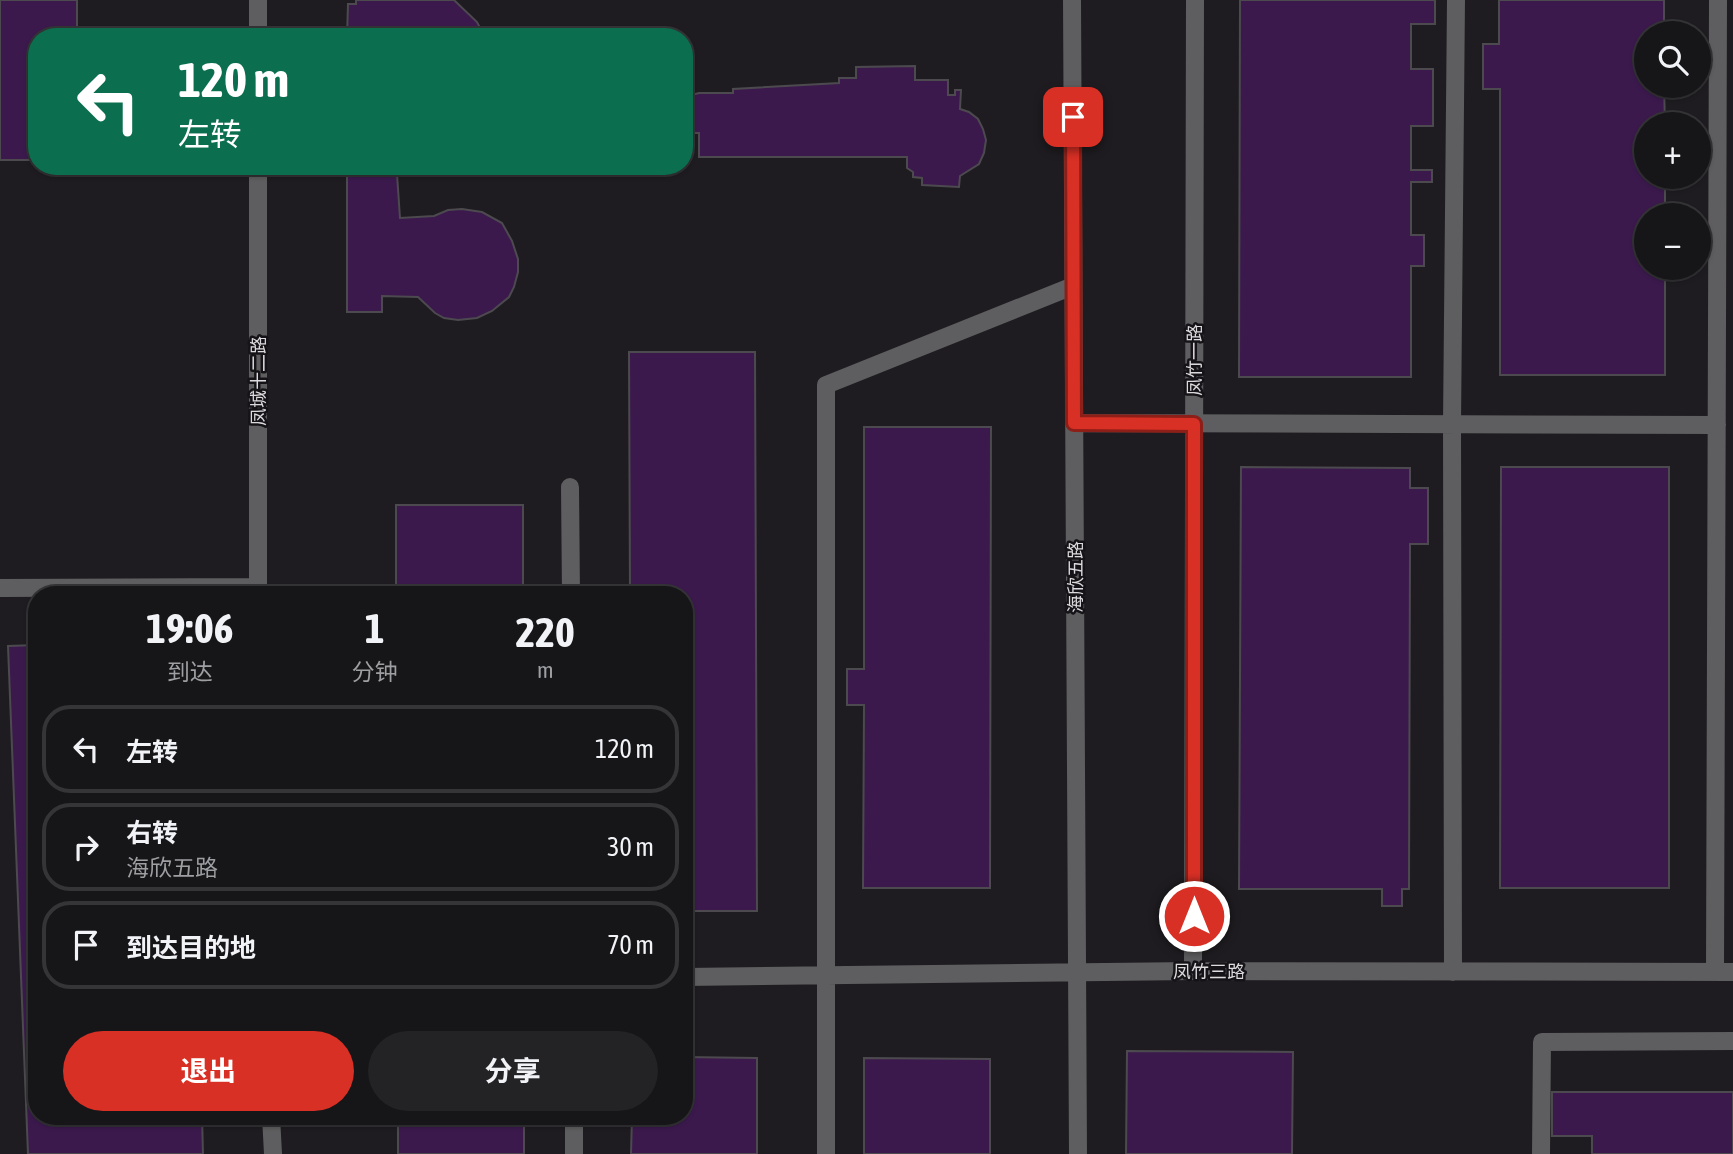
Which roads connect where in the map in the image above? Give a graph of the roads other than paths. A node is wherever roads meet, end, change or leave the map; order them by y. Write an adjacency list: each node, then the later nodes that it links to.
1 (258, 0): 6 (street)
2 (1072, 0): 8 (street, 海欣五路)
3 (1195, 0): 10 (street, 凤竹一路)
4 (1456, 0): 11 (street)
5 (1718, 0): 12 (street)
6 (258, 28)
7 (258, 175): 14 (street, 凤城十二路)
8 (1073, 286): 9 (street, 海欣五路); 22 (street)
9 (1074, 423): 10 (street); 21 (street, 海欣五路)
10 (1194, 424): 11 (street); 18 (street, 凤竹一路)
11 (1452, 424): 12 (street); 19 (street)
12 (1717, 425): 20 (street)
13 (570, 487): 15 (street)
14 (258, 586)
15 (571, 586)
16 (0, 588): 17 (street)
17 (28, 588)
18 (1194, 971): 19 (street, 凤竹三路); 21 (street, 凤竹三路)
19 (1453, 972): 20 (street, 凤竹三路)
20 (1724, 972)
21 (1077, 973): 22 (street, 凤竹三路); 30 (street, 海欣五路)
22 (826, 976): 23 (street, 凤竹三路); 29 (street)
23 (693, 977)
24 (1733, 1041): 31 (street)
25 (271, 1125): 27 (street)
26 (574, 1125): 28 (street)
27 (273, 1154)
28 (574, 1154)
29 (826, 1154)
30 (1078, 1154)
31 (1541, 1154)

